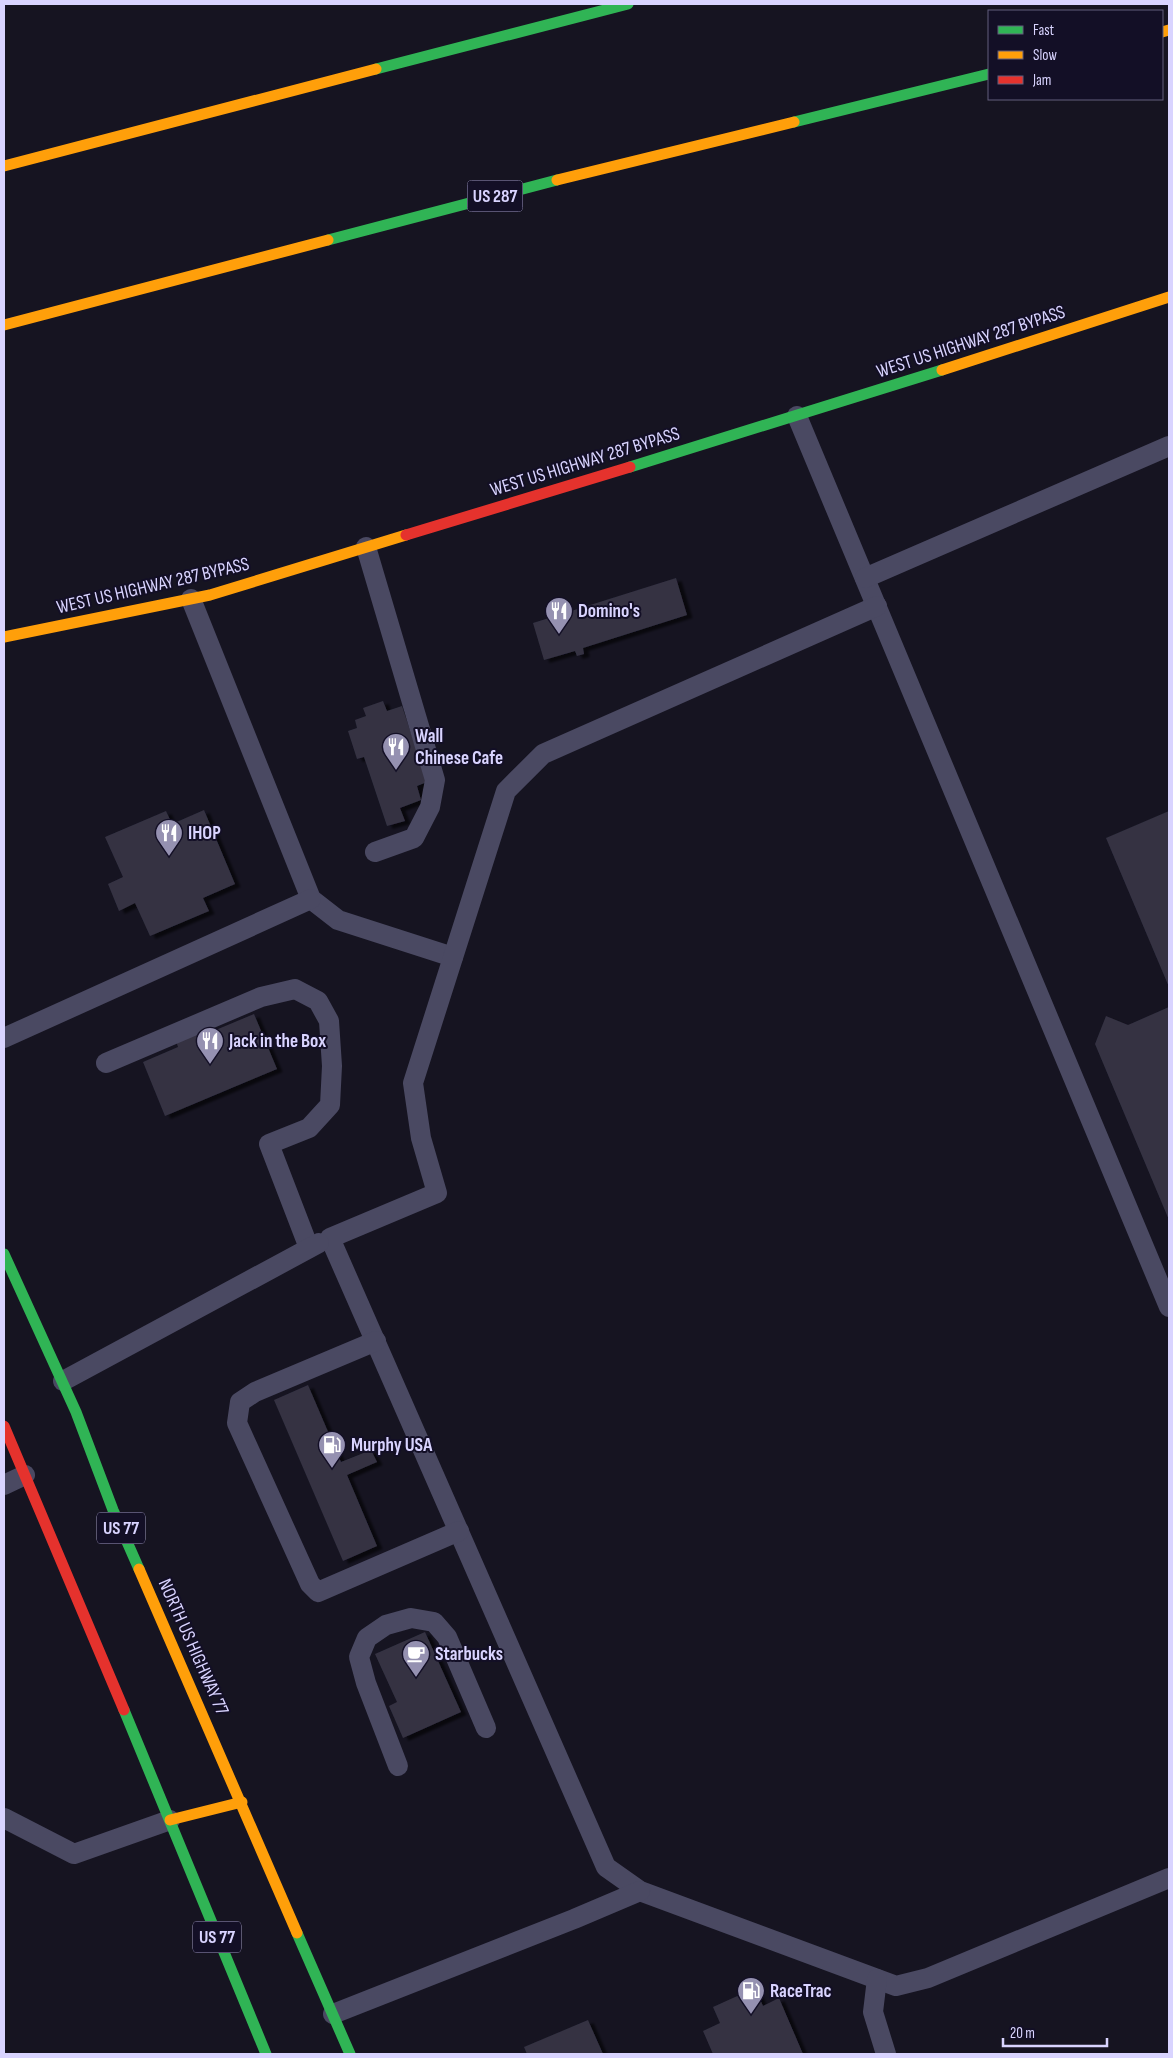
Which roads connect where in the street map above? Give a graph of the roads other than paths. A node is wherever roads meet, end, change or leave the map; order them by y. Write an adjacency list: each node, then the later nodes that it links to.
1 (628, 4): 3 (main road)
2 (988, 74): 5 (main road, US 287)
3 (4, 166)
4 (1169, 297): 6 (main road, WEST US HIGHWAY 287 BYPASS)
5 (4, 326)
6 (797, 416): 8 (main road, WEST US HIGHWAY 287 BYPASS); 9 (lane)
7 (1169, 446): 9 (lane)
8 (366, 547): 10 (main road, WEST US HIGHWAY 287 BYPASS); 13 (lane)
9 (865, 578): 11 (lane)
10 (191, 599): 12 (main road, WEST US HIGHWAY 287 BYPASS); 14 (lane)
11 (877, 606): 15 (lane); 21 (lane)
12 (4, 638)
13 (375, 852)
14 (310, 899): 15 (lane); 16 (lane)
15 (453, 957): 18 (lane)
16 (4, 1038)
17 (106, 1063): 19 (lane)
18 (330, 1238): 19 (lane); 22 (lane)
19 (308, 1248): 23 (lane)
20 (4, 1254): 23 (main road, NORTH US HIGHWAY 77 / US 77)
21 (1169, 1307)
22 (376, 1341): 27 (lane); 27 (lane)
23 (64, 1381): 30 (main road, NORTH US HIGHWAY 77 / US 77)
24 (4, 1426): 25 (main road, US 77)
25 (25, 1475): 26 (lane); 32 (main road, US 77)
26 (4, 1485)
27 (459, 1531): 34 (lane)
28 (486, 1728): 29 (lane)
29 (398, 1766)
30 (242, 1802): 32 (main road); 36 (main road, NORTH US HIGHWAY 77 / US 77)
31 (4, 1818): 32 (lane)
32 (170, 1820): 37 (main road, US 77)
33 (1169, 1878): 35 (lane)
34 (640, 1891): 35 (lane); 36 (lane)
35 (876, 1979): 39 (lane)
36 (333, 2014): 38 (main road, NORTH US HIGHWAY 77 / US 77)
37 (266, 2054)
38 (350, 2054)
39 (886, 2054)

